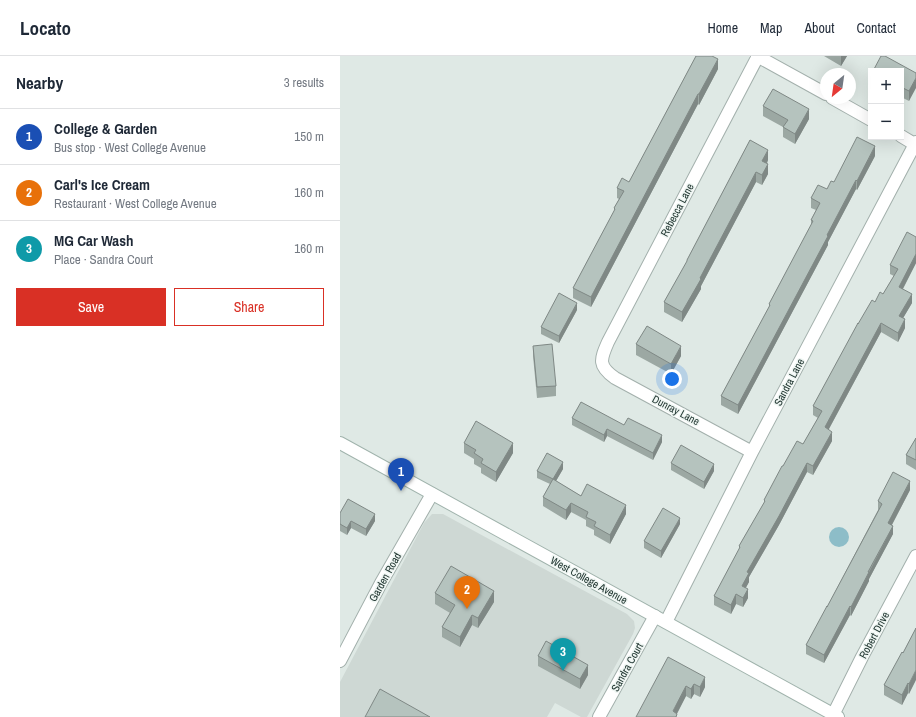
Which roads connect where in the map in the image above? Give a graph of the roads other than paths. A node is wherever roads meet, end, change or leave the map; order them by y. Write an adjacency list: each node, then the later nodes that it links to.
1 (758, 56): 2 (street); 7 (street, Rebecca Lane)
2 (820, 91)
3 (843, 104): 4 (street)
4 (868, 118)
5 (904, 138): 6 (street)
6 (916, 144): 9 (street, Sandra Lane)
7 (603, 365): 9 (street, Dunray Lane)
8 (340, 443): 10 (street, West College Avenue)
9 (752, 452): 13 (street, Sandra Lane)
10 (432, 494): 12 (street, West College Avenue); 14 (street, Garden Road)
11 (916, 556): 15 (street, Robert Drive)
12 (655, 616): 13 (street, West College Avenue); 16 (street, Sandra Court)
13 (666, 622): 15 (street, West College Avenue)
14 (340, 661)
15 (835, 716)
16 (599, 717)

